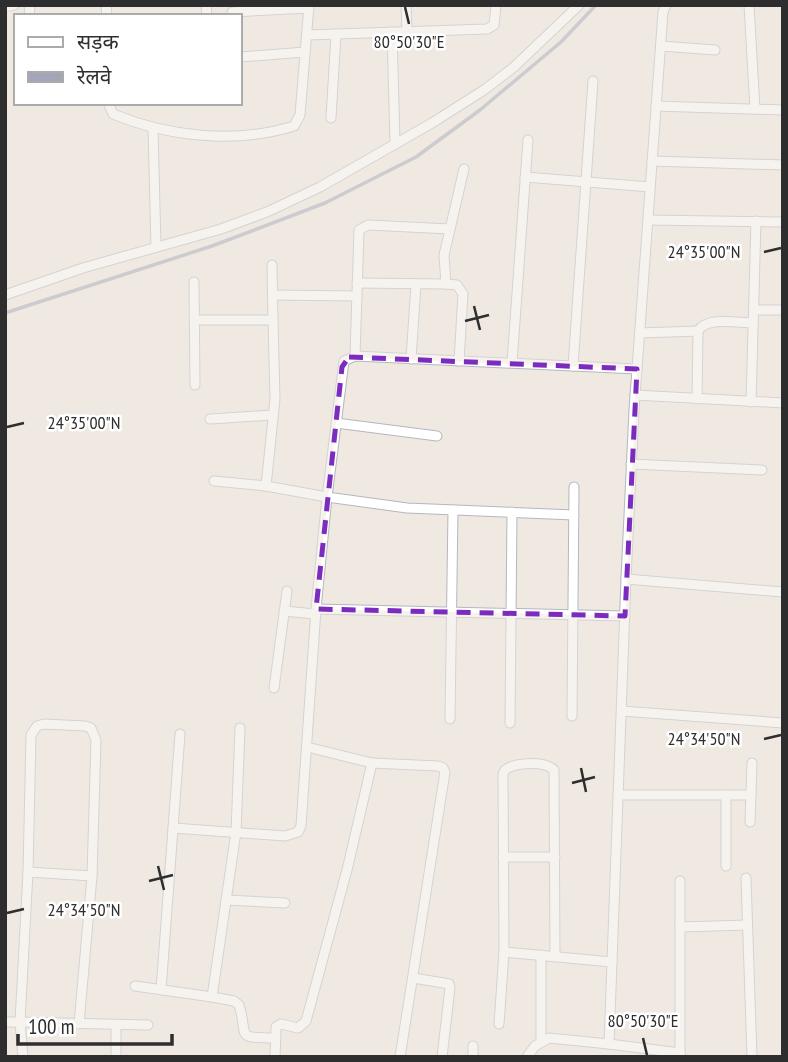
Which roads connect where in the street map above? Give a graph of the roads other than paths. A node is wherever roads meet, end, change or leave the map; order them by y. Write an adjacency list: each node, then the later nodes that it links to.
1 (14, 5): 8 (street)
2 (406, 5): 11 (street)
3 (496, 5): 11 (street)
4 (666, 5): 14 (street)
5 (749, 5): 21 (street)
6 (309, 6): 9 (street); 13 (street)
7 (578, 6): 26 (street)
8 (5, 7)
9 (232, 12)
10 (393, 32): 11 (street); 12 (street); 26 (street)
11 (407, 32)
12 (336, 34): 13 (street); 23 (street)
13 (307, 35): 16 (street)
14 (661, 46): 15 (street); 20 (street)
15 (715, 50)
16 (305, 52): 17 (street); 24 (street)
17 (242, 57)
18 (593, 81): 31 (street)
19 (109, 105): 24 (street)
20 (656, 106): 21 (street); 27 (street)
21 (755, 109): 22 (street)
22 (783, 110)
23 (331, 118)
24 (153, 129): 37 (street)
25 (528, 140): 30 (street)
26 (395, 144): 37 (street)
27 (652, 161): 28 (street); 32 (street)
28 (783, 165)
29 (464, 169): 36 (street)
30 (525, 177): 31 (street); 56 (street)
31 (586, 181): 32 (street); 57 (street)
32 (650, 187): 33 (street)
33 (648, 220): 34 (street); 52 (street)
34 (756, 221): 35 (street); 46 (street)
35 (783, 222)
36 (450, 229): 40 (street); 42 (street)
37 (156, 247): 43 (street)
38 (272, 265): 44 (street)
39 (194, 282): 48 (street)
40 (357, 283): 41 (street); 45 (street)
41 (416, 284): 42 (street); 54 (street)
42 (446, 284): 55 (street)
43 (5, 295)
44 (273, 295): 45 (street); 49 (street)
45 (357, 296): 53 (street)
46 (754, 310): 47 (street); 50 (street)
47 (783, 310)
48 (194, 320): 49 (street); 59 (street)
49 (273, 320): 64 (street)
50 (754, 323): 51 (street); 62 (street)
51 (698, 331): 52 (street); 61 (street)
52 (640, 333): 58 (street)
53 (355, 356): 54 (street); 66 (street)
54 (411, 359): 55 (street)
55 (459, 361): 56 (street)
56 (512, 363): 57 (street)
57 (573, 366): 58 (street)
58 (637, 369): 60 (street)
59 (195, 384)
60 (635, 395): 61 (street); 68 (street)
61 (697, 398): 62 (street)
62 (751, 401): 63 (street)
63 (783, 403)
64 (273, 415): 65 (street); 71 (street)
65 (210, 419)
66 (336, 423): 67 (street); 73 (street)
67 (437, 436)
68 (631, 464): 69 (street); 77 (street)
69 (762, 470)
70 (214, 481): 71 (street)
71 (266, 486): 73 (street)
72 (574, 487): 76 (street)
73 (327, 497): 74 (street); 81 (street)
74 (453, 510): 75 (street); 82 (street)
75 (512, 512): 76 (street); 83 (street)
76 (574, 515): 84 (street)
77 (626, 579): 79 (street); 85 (street)
78 (287, 591): 80 (street)
79 (783, 592)
80 (284, 611): 81 (street); 86 (street)
81 (316, 611): 82 (street); 94 (street)
82 (452, 612): 83 (street); 89 (street)
83 (511, 613): 84 (street); 90 (street)
84 (573, 614): 85 (street); 88 (street)
85 (625, 616): 87 (street)
86 (274, 688)
87 (622, 711): 91 (street); 98 (street)
88 (572, 716)
89 (450, 719)
90 (510, 723)
91 (783, 723)
92 (240, 728): 102 (street)
93 (180, 734): 101 (street)
94 (307, 747): 95 (street); 102 (street)
95 (372, 762): 118 (street); 128 (street)
96 (752, 763): 97 (street)
97 (751, 794): 99 (street); 100 (street)
98 (618, 795): 99 (street); 117 (street)
99 (726, 795): 105 (street)
100 (750, 822)
101 (173, 828): 102 (street); 120 (street)
102 (236, 832): 110 (street)
103 (503, 857): 104 (street); 104 (street); 114 (street)
104 (555, 857): 116 (street)
105 (726, 866)
106 (28, 872): 107 (street); 107 (street); 123 (street)
107 (92, 876): 124 (street)
108 (746, 878): 112 (street)
109 (680, 881): 113 (street)
110 (226, 900): 111 (street); 121 (street)
111 (285, 902)
112 (747, 925): 113 (street); 141 (street)
113 (680, 928): 133 (street)
114 (504, 952): 115 (street); 125 (street)
115 (541, 955): 116 (street); 129 (street)
116 (555, 957): 117 (street)
117 (612, 962): 130 (street)
118 (413, 978): 137 (street); 138 (street)
119 (135, 986): 120 (street)
120 (161, 990): 121 (street)
121 (212, 997): 128 (street)
122 (5, 1022): 123 (street)
123 (20, 1022): 124 (street); 134 (street)
124 (79, 1024): 126 (street)
125 (499, 1024)
126 (116, 1025): 127 (street); 135 (street)
127 (148, 1025)
128 (276, 1038): 136 (street)
129 (541, 1041): 130 (street); 140 (street)
130 (610, 1044): 132 (street)
131 (473, 1046): 139 (street)
132 (625, 1052): 133 (street)
133 (680, 1055)
134 (23, 1057)
135 (116, 1057)
136 (275, 1057)
137 (400, 1057)
138 (442, 1057)
139 (473, 1057)
140 (527, 1057)
141 (751, 1057)

